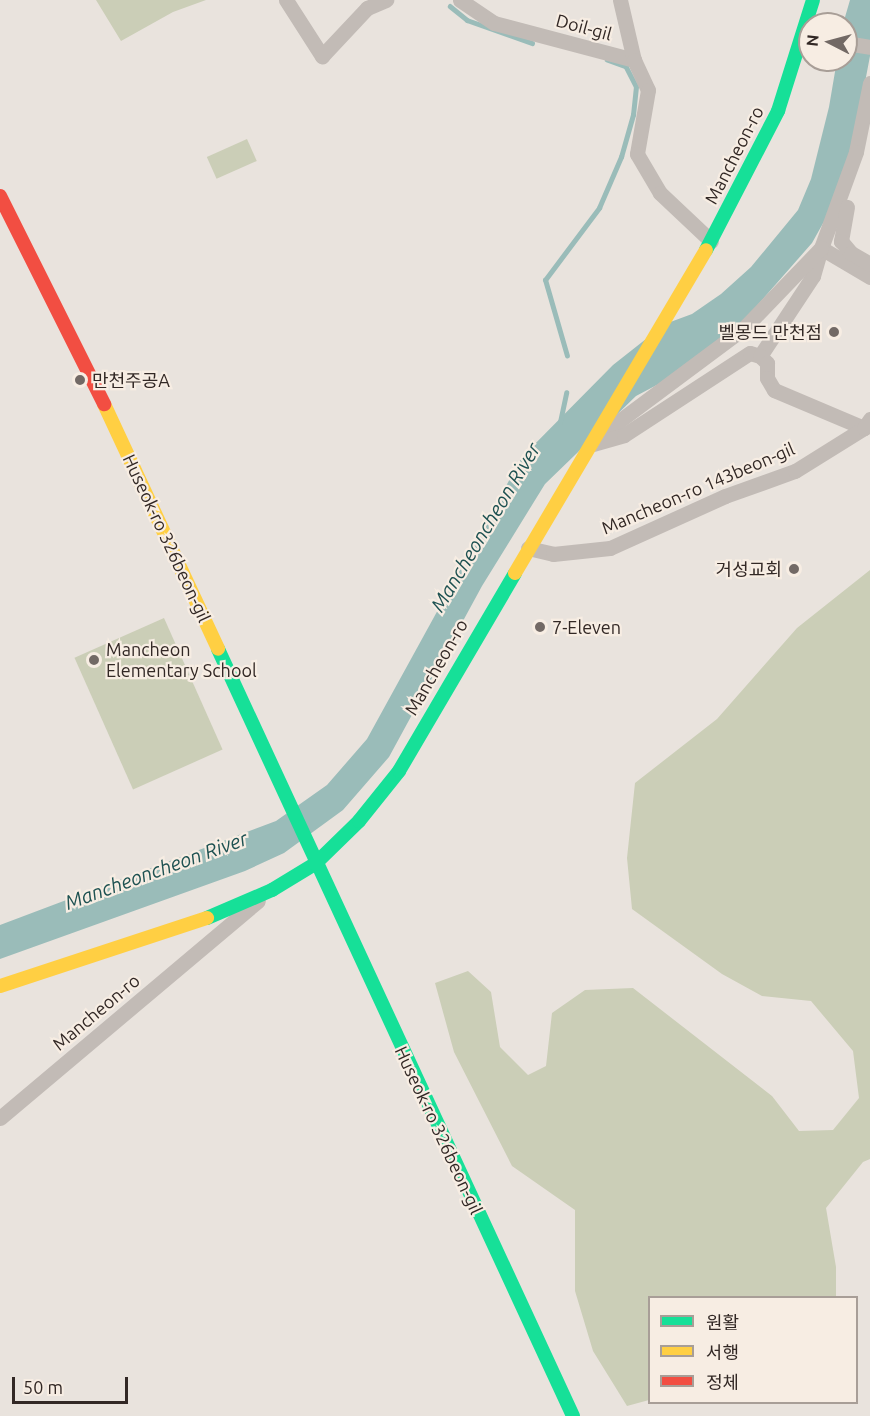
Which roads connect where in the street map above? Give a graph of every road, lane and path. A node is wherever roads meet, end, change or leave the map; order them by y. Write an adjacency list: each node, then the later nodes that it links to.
1 (286, 0): 2 (street)
2 (386, 0)
3 (460, 0): 6 (street, Doil-gil)
4 (620, 1): 6 (street)
5 (798, 59): 10 (street, Mancheon-ro)
6 (634, 60): 10 (street)
7 (870, 83): 11 (street)
8 (870, 114): 12 (street)
9 (0, 196): 18 (street, Huseok-ro 326beon-gil)
10 (711, 241): 16 (street, Mancheon-ro)
11 (821, 248): 13 (street); 14 (street); 16 (street)
12 (870, 264)
13 (870, 277)
14 (760, 356): 15 (street); 16 (street)
15 (867, 423): 17 (street, Mancheon-ro 143beon-gil)
16 (596, 438): 17 (street, Mancheon-ro)
17 (528, 548): 18 (street, Mancheon-ro)
18 (315, 864): 19 (street, Mancheon-ro); 22 (street, Huseok-ro 326beon-gil)
19 (272, 890): 20 (street, Mancheon-ro); 21 (street, Mancheon-ro)
20 (0, 986)
21 (0, 1118)
22 (573, 1416)

